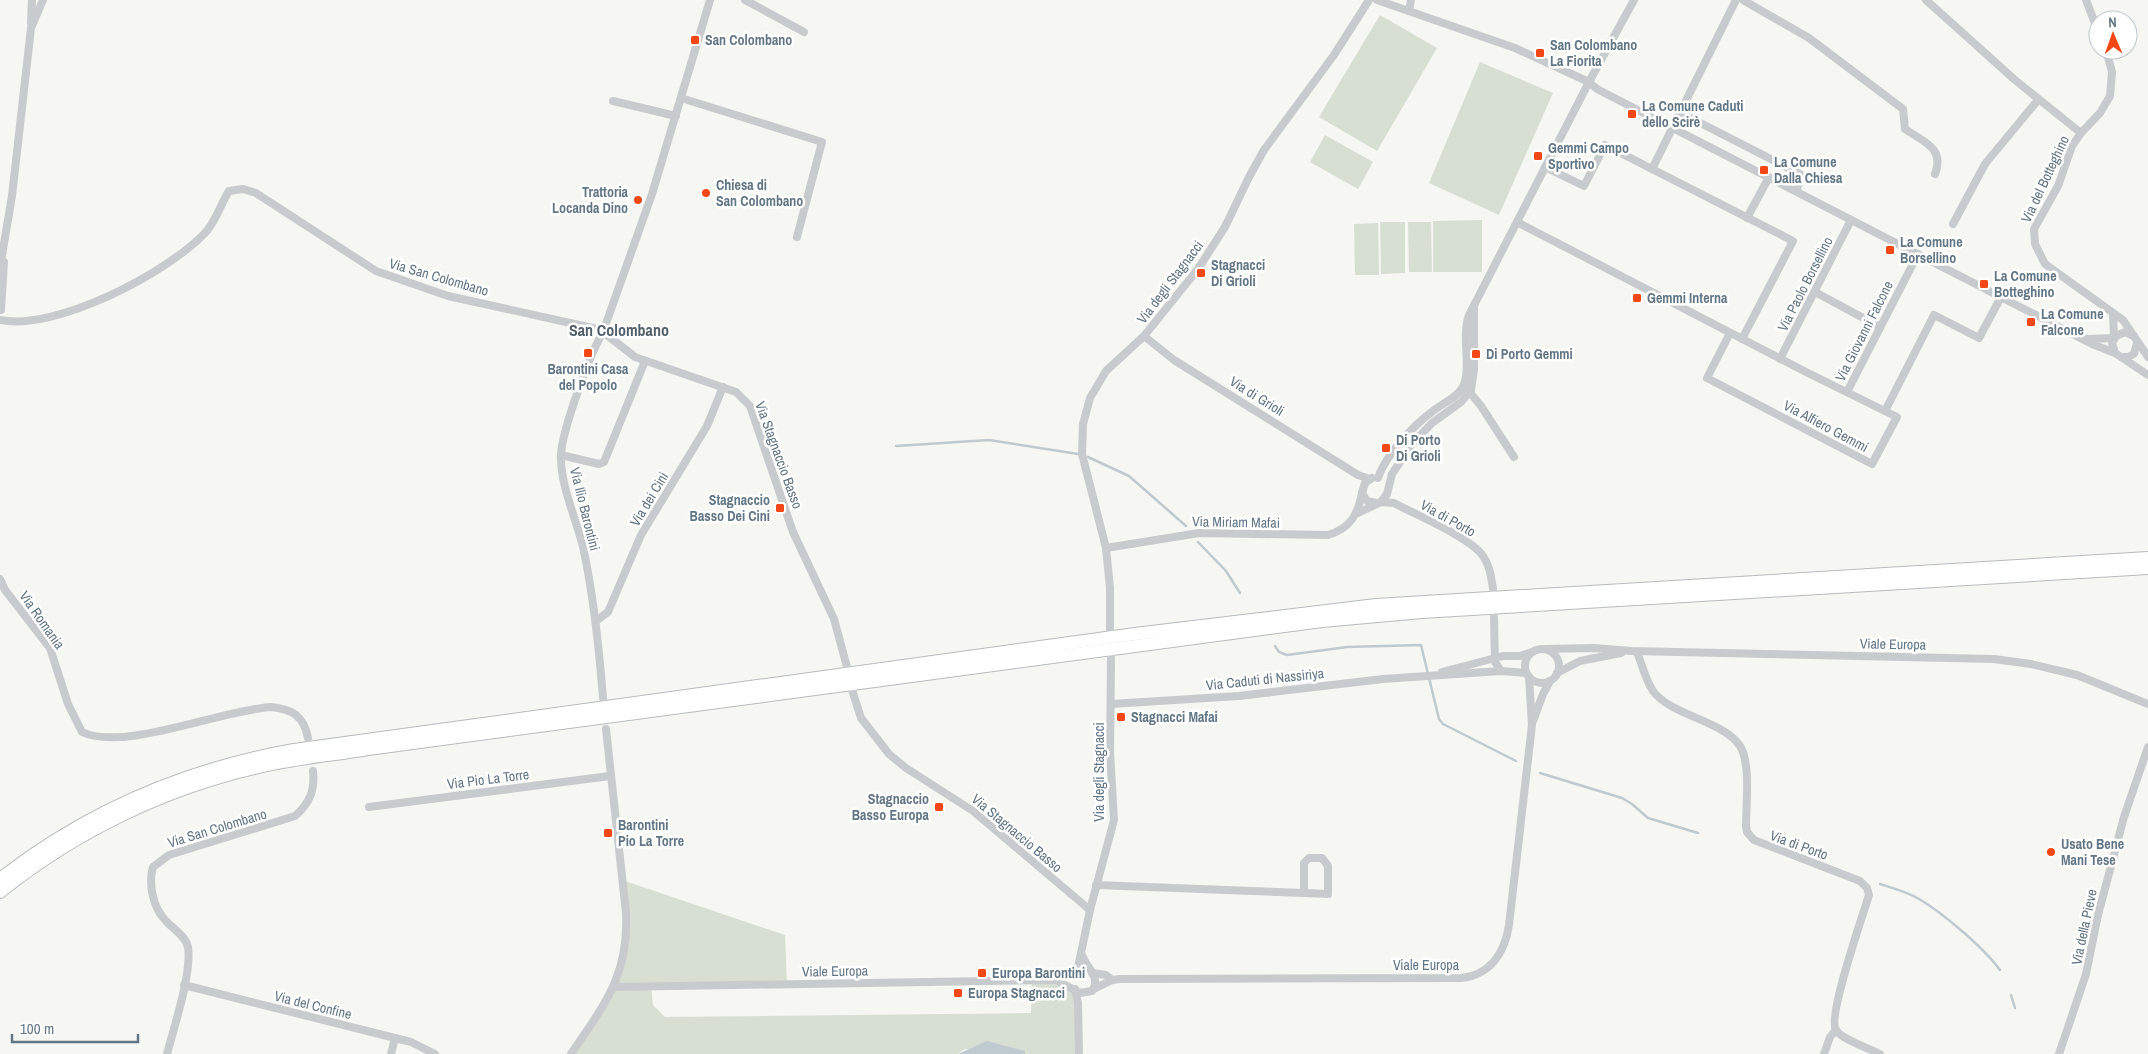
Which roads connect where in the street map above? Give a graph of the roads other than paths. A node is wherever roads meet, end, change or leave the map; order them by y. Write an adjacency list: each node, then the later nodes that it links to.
1 (32, 0): 13 (street)
2 (43, 0): 13 (street)
3 (710, 0): 17 (street)
4 (745, 0): 14 (street)
5 (1369, 0): 47 (street, Via degli Stagnacci)
6 (1377, 0): 12 (street)
7 (1411, 0): 12 (street)
8 (1634, 0): 16 (street)
9 (1736, 0): 20 (street)
10 (1743, 0): 26 (street)
11 (1926, 0): 18 (street, Via del Botteghino)
12 (1409, 11): 16 (street)
13 (31, 28): 34 (street)
14 (804, 32)
15 (2109, 60): 23 (street)
16 (1589, 82): 22 (street); 24 (street)
17 (681, 98): 21 (street); 33 (street)
18 (2038, 100): 23 (street, Via del Botteghino); 32 (street)
19 (613, 102): 21 (street)
20 (1679, 112): 22 (street); 28 (street)
21 (676, 116): 45 (street)
22 (1672, 128): 25 (street); 27 (street)
23 (2081, 132): 41 (street, Via del Botteghino)
24 (1545, 166): 25 (street); 31 (street)
25 (1652, 169): 29 (street)
26 (1935, 174)
27 (1769, 177): 28 (street); 29 (street)
28 (1796, 191): 30 (street)
29 (1747, 218): 49 (street)
30 (1851, 220): 35 (street); 37 (street, Via Paolo Borsellino)
31 (1516, 222): 40 (street); 46 (street)
32 (1953, 224)
33 (797, 237)
34 (5, 245): 36 (street); 39 (street)
35 (1918, 254): 38 (street); 43 (street, Via Giovanni Falcone)
36 (0, 267)
37 (1814, 292): 43 (street); 54 (street, Via Paolo Borsellino)
38 (2000, 297): 50 (street); 61 (street)
39 (1, 307): 42 (street)
40 (1474, 308): 57 (street); 60 (street)
41 (2112, 313): 48 (street); 51 (street, Via del Botteghino)
42 (0, 320): 44 (street); 45 (street, Via San Colombano)
43 (1880, 327): 59 (street, Via Giovanni Falcone)
44 (0, 329)
45 (603, 332): 55 (street, Via Stagnaccio Basso); 62 (street, Via Ilio Barontini)
46 (1730, 333): 49 (street); 61 (street, Via Alfiero Gemmi)
47 (1144, 336): 64 (street, Via di Grioli); 71 (street, Via degli Stagnacci)
48 (2114, 338): 50 (street); 51 (street); 52 (street)
49 (1742, 339): 54 (street)
50 (2083, 339): 52 (street)
51 (2136, 340): 52 (street); 53 (street, Via del Botteghino)
52 (2118, 355): 56 (street)
53 (2148, 357)
54 (1780, 359): 59 (street)
55 (645, 361): 58 (street, Via Stagnaccio Basso); 62 (street)
56 (2148, 375)
57 (1464, 383): 60 (street); 65 (street)
58 (723, 387): 77 (street, Via dei Cini); 86 (street, Via Stagnaccio Basso)
59 (1847, 392): 61 (street)
60 (1469, 393): 63 (street); 66 (street)
61 (1885, 411)
62 (561, 454): 77 (street, Via Ilio Barontini)
63 (1514, 457)
64 (1358, 475): 65 (street, Via di Grioli); 67 (street)
65 (1374, 479): 66 (street); 67 (street)
66 (1388, 490): 68 (street); 69 (street)
67 (1362, 491): 68 (street); 70 (street)
68 (1379, 503): 69 (street, Via di Porto); 70 (street, Via Miriam Mafai)
69 (1394, 503): 75 (street, Via di Porto)
70 (1358, 513): 71 (street, Via Miriam Mafai)
71 (1106, 548): 78 (street, Via degli Stagnacci)
72 (2148, 558): 103 (highway)
73 (2148, 568): 105 (highway)
74 (0, 579): 98 (street, Via Romania)
75 (1493, 589)
76 (1494, 617): 79 (street)
77 (596, 622): 93 (street, Via Ilio Barontini)
78 (1110, 629)
79 (1494, 636): 83 (street); 85 (street)
80 (1544, 650): 81 (street, Viale Europa); 82 (street); 88 (street)
81 (1634, 651): 88 (street, Viale Europa); 95 (street, Viale Europa); 118 (street, Via di Porto)
82 (1532, 652): 83 (street); 89 (street)
83 (1507, 655): 85 (street)
84 (1111, 657): 94 (street, Via degli Stagnacci)
85 (1495, 658): 87 (street); 90 (street, Via Caduti di Nassiriya)
86 (847, 667)
87 (1501, 671): 89 (street); 90 (street, Via Caduti di Nassiriya)
88 (1557, 673): 91 (street)
89 (1528, 675): 91 (street); 96 (street, Viale Europa)
90 (1421, 676): 94 (street, Via Caduti di Nassiriya)
91 (1550, 681): 96 (street, Viale Europa)
92 (852, 690): 107 (street, Via Stagnaccio Basso)
93 (603, 698)
94 (1111, 704): 104 (street, Via degli Stagnacci)
95 (2148, 704)
96 (1532, 725): 112 (street, Viale Europa)
97 (606, 728): 101 (street)
98 (308, 738)
99 (2148, 747): 127 (street, Via della Pieve)
100 (313, 771): 113 (street, Via San Colombano)
101 (610, 776): 102 (street, Via Pio La Torre); 114 (street)
102 (369, 807)
103 (0, 879)
104 (1096, 885): 106 (street); 107 (street, Via degli Stagnacci)
105 (0, 892)
106 (1304, 894): 106 (street)
107 (1090, 910): 108 (street, Via degli Stagnacci)
108 (1082, 955): 109 (street, Via degli Stagnacci); 110 (street)
109 (1076, 973): 110 (street); 111 (street, Viale Europa); 115 (street, Via degli Stagnacci)
110 (1092, 973): 112 (street, Viale Europa); 116 (street)
111 (1056, 980): 114 (street, Viale Europa); 115 (street, Viale Europa)
112 (1112, 980): 116 (street, Viale Europa)
113 (184, 985): 119 (street, Via del Confine); 120 (street)
114 (614, 987): 123 (street)
115 (1075, 989): 116 (street); 117 (street, Via degli Stagnacci)
116 (1091, 991): 117 (street)
117 (1079, 1006): 124 (street, Via degli Stagnacci)
118 (1836, 1030): 125 (street, Via di Porto); 126 (street)
119 (395, 1038): 121 (street); 122 (street, Via del Confine)
120 (167, 1054)
121 (391, 1054)
122 (435, 1054)
123 (571, 1054)
124 (1079, 1054)
125 (1824, 1054)
126 (1880, 1054)
127 (2059, 1054)

